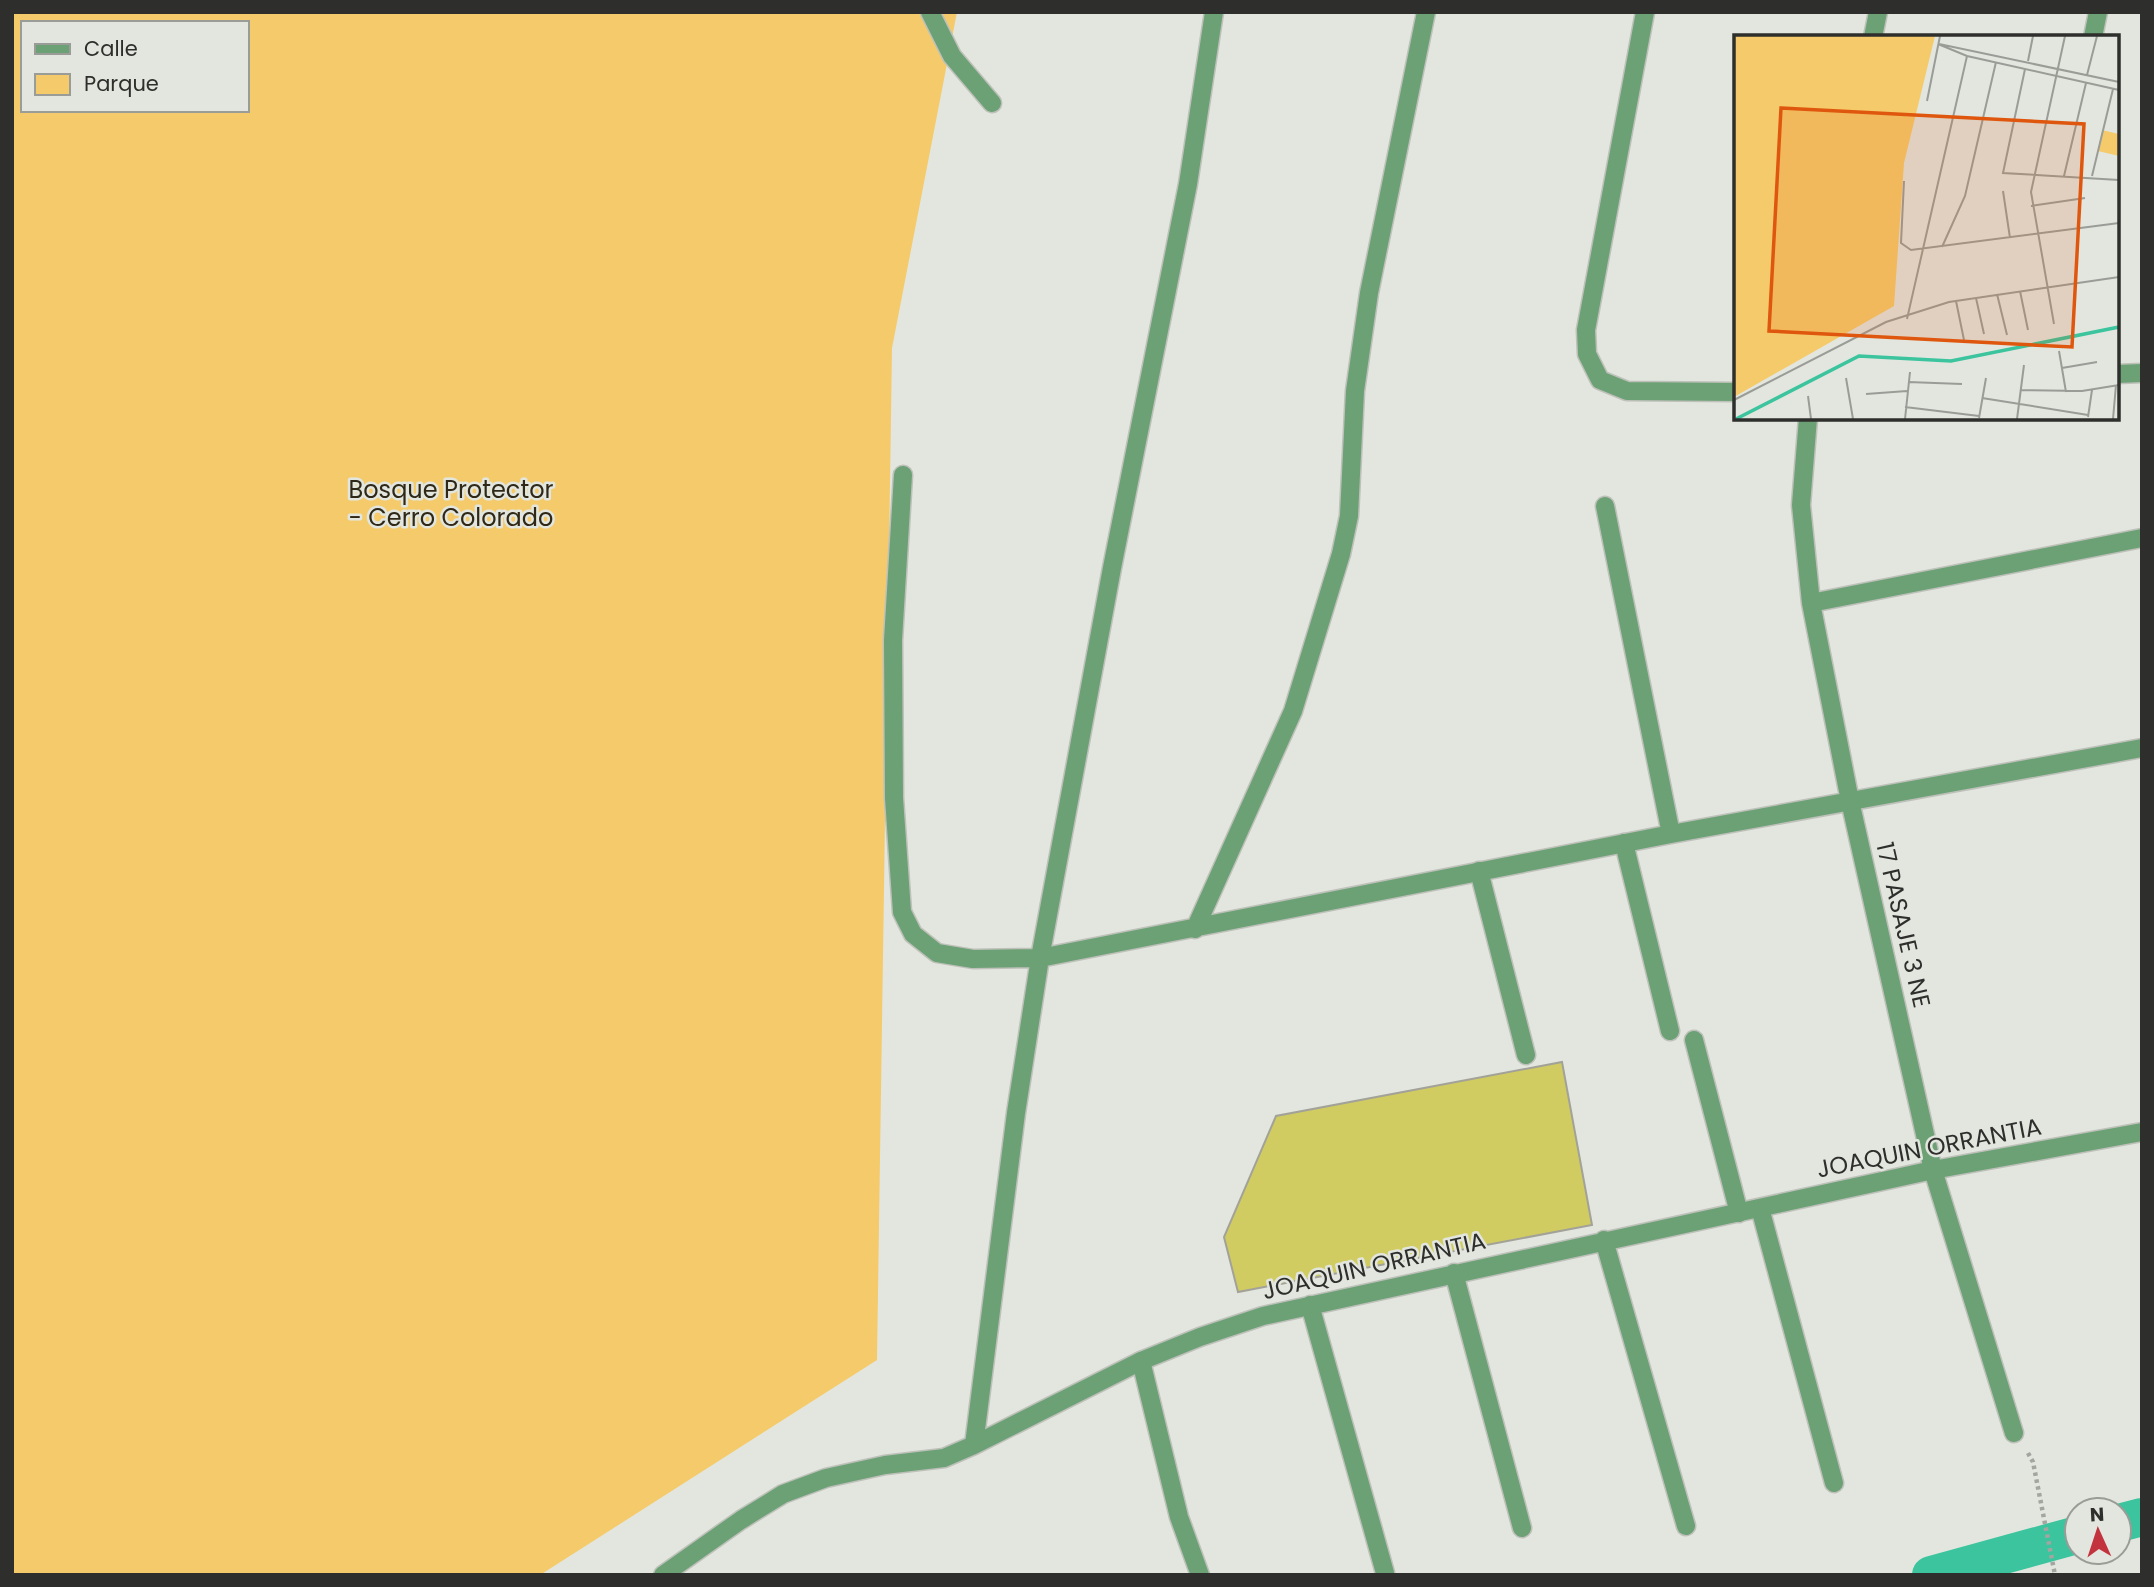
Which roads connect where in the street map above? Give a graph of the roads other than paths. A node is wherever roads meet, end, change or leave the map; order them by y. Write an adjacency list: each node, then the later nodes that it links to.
1 (930, 12): 9 (street)
2 (1214, 12): 24 (street)
3 (1426, 12): 23 (street)
4 (1645, 12): 12 (street)
5 (1878, 12): 7 (street)
6 (2098, 12): 8 (street)
7 (1873, 35)
8 (2094, 35)
9 (992, 103)
10 (2142, 373): 11 (street)
11 (2119, 374)
12 (1734, 392)
13 (1808, 420): 17 (street, 17 PASAJE 3 NE)
14 (903, 475): 24 (street)
15 (1605, 506): 20 (street)
16 (2142, 538): 17 (street)
17 (1811, 603): 19 (street, 17 PASAJE 3 NE)
18 (2142, 748): 19 (street)
19 (1850, 801): 20 (street); 29 (street, 17 PASAJE 3 NE)
20 (1671, 834): 21 (street)
21 (1625, 843): 22 (street); 25 (street)
22 (1479, 872): 23 (street); 27 (street)
23 (1195, 929): 24 (street)
24 (1041, 958): 37 (street)
25 (1670, 1031)
26 (1694, 1040): 31 (street)
27 (1525, 1055)
28 (2142, 1132): 29 (street, JOAQUIN ORRANTIA)
29 (1933, 1170): 30 (street, JOAQUIN ORRANTIA); 36 (street, 17 PASAJE 3 NE)
30 (1760, 1208): 31 (street, JOAQUIN ORRANTIA); 38 (street)
31 (1739, 1213): 32 (street, JOAQUIN ORRANTIA)
32 (1604, 1240): 33 (street, JOAQUIN ORRANTIA); 39 (street)
33 (1454, 1273): 34 (street, JOAQUIN ORRANTIA); 40 (street)
34 (1310, 1305): 35 (street, JOAQUIN ORRANTIA); 41 (street)
35 (1141, 1361): 37 (street, JOAQUIN ORRANTIA); 43 (street)
36 (2014, 1433)
37 (974, 1445): 42 (street, JOAQUIN ORRANTIA)
38 (1835, 1483)
39 (1686, 1526)
40 (1522, 1528)
41 (1385, 1573)
42 (663, 1575)
43 (1200, 1575)

